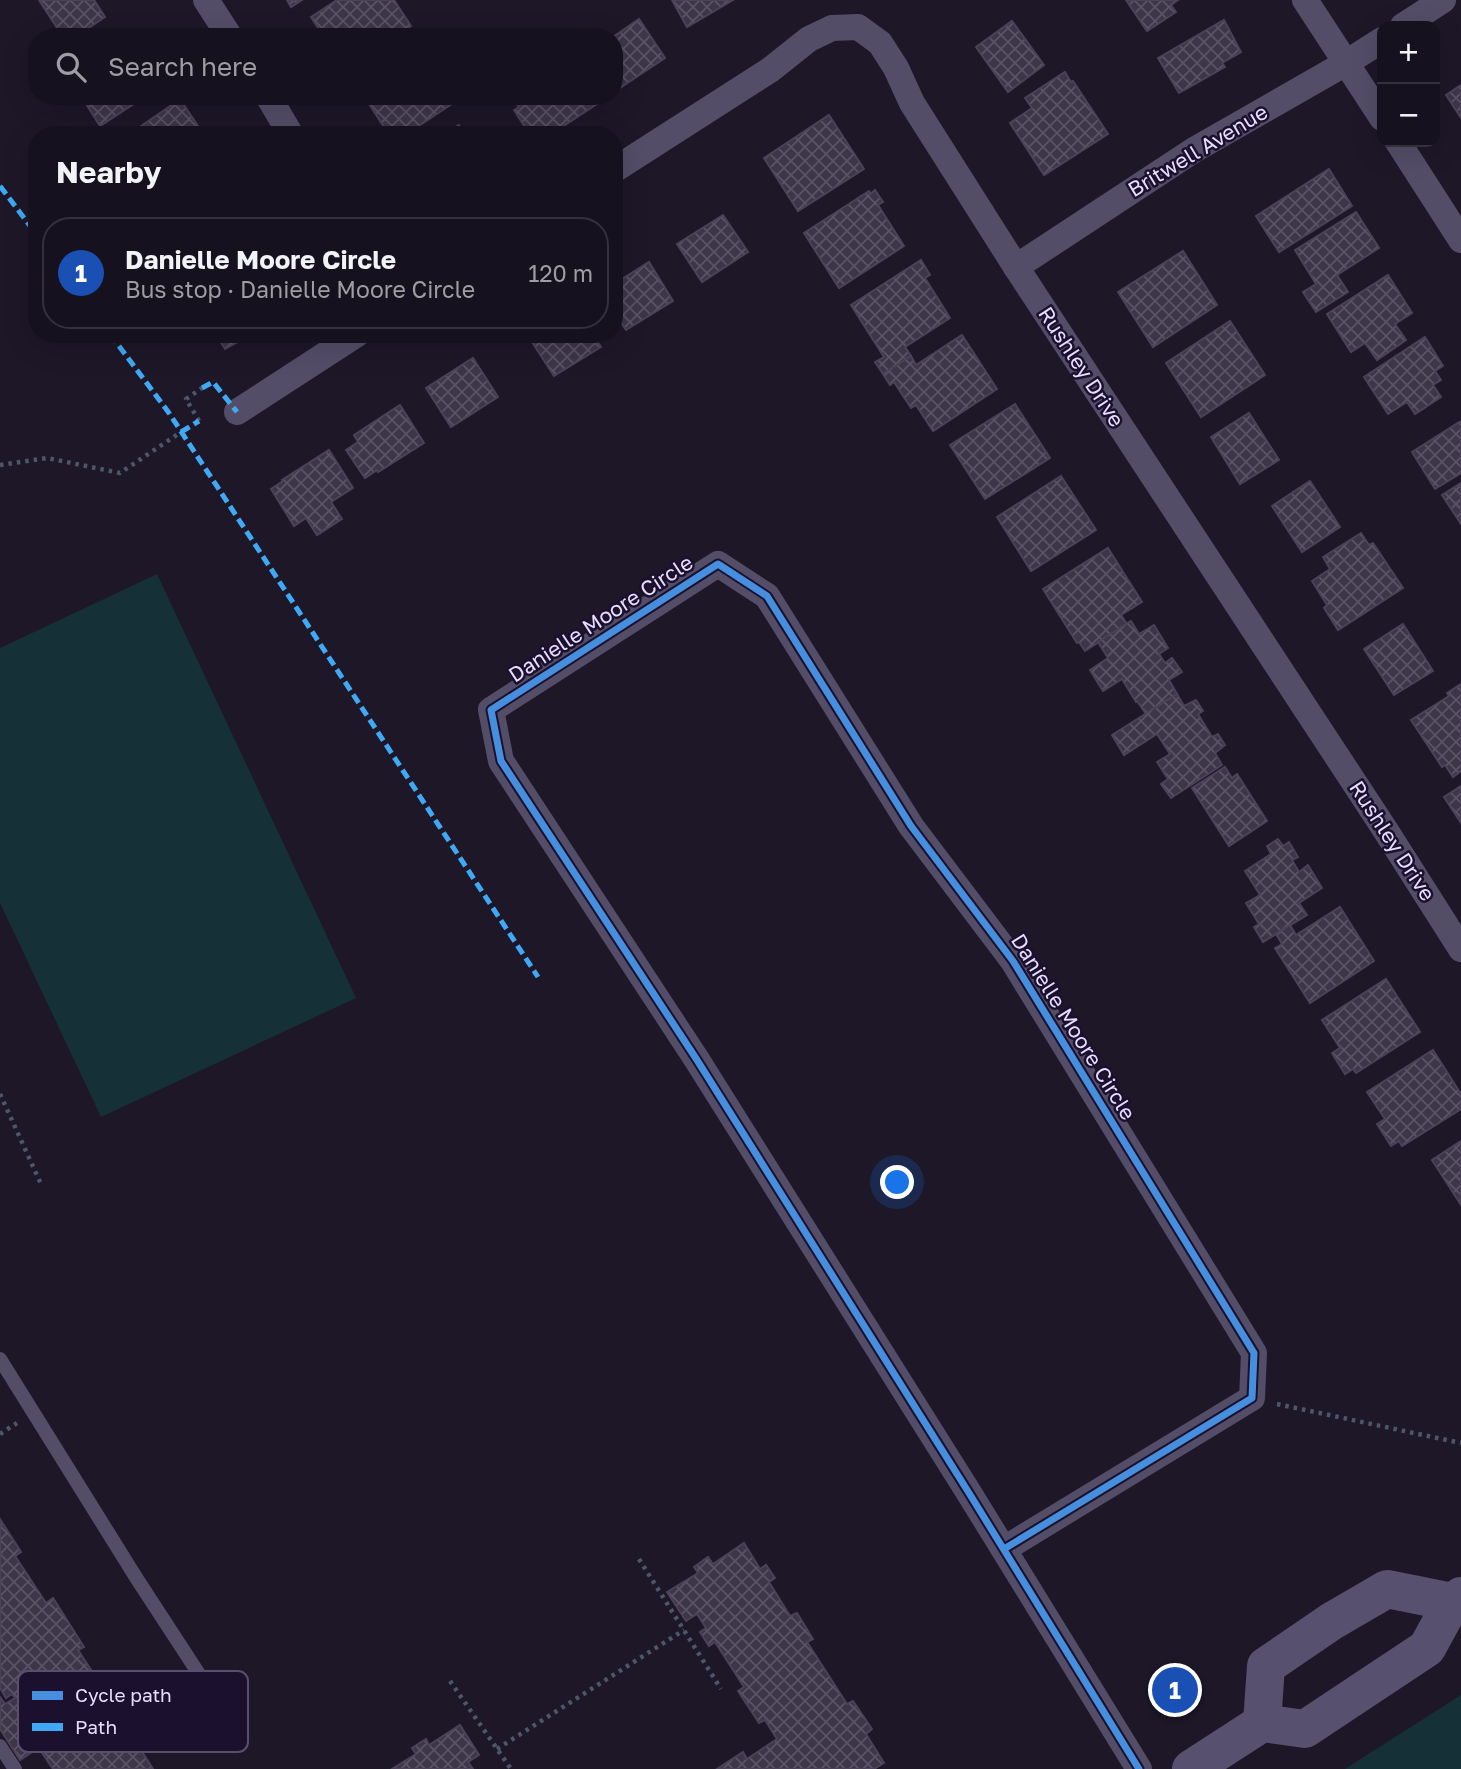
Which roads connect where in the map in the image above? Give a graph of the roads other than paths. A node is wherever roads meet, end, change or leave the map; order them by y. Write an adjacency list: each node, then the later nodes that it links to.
1 (206, 0): 5 (street)
2 (1305, 0): 7 (street)
3 (1443, 0): 4 (street)
4 (1411, 21)
5 (224, 28)
6 (1377, 43): 7 (street, Britwell Avenue)
7 (1346, 63): 9 (street); 14 (street, Britwell Avenue)
8 (273, 105): 10 (street)
9 (1377, 110)
10 (286, 126)
11 (1401, 147): 13 (street)
12 (623, 164): 14 (street, Rushley Drive)
13 (1461, 240)
14 (1016, 267): 17 (street, Rushley Drive)
15 (343, 343): 16 (street)
16 (237, 412)
17 (1461, 949)
18 (0, 1359): 21 (lane)
19 (1003, 1549): 19 (street, Danielle Moore Circle); 25 (street, Danielle Moore Circle)
20 (1456, 1599): 22 (main road); 22 (main road)
21 (198, 1671)
22 (1262, 1723): 26 (main road)
23 (0, 1746): 24 (lane)
24 (15, 1769)
25 (1139, 1769)
26 (1191, 1769)

